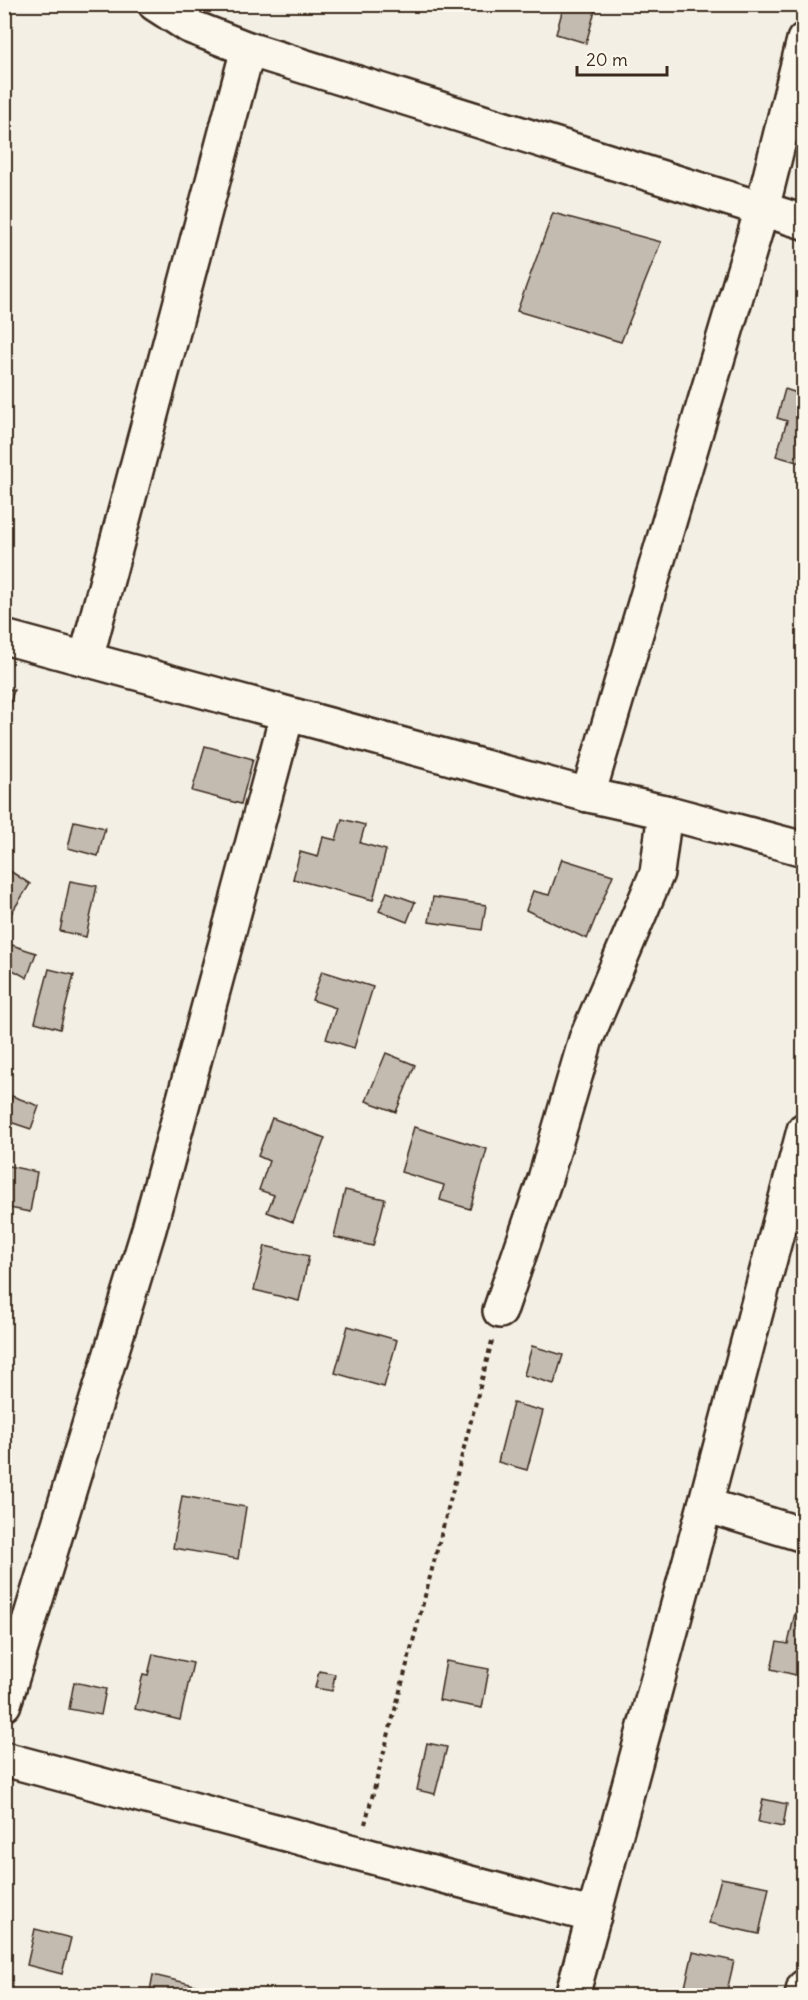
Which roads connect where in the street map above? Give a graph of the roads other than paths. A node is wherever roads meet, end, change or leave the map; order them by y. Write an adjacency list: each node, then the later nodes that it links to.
1 (155, 4): 3 (street)
2 (804, 40): 4 (street)
3 (248, 48): 4 (street); 7 (street)
4 (762, 209): 5 (street); 9 (street)
5 (804, 222)
6 (4, 637): 7 (street)
7 (86, 659): 8 (street)
8 (287, 715): 9 (street); 16 (street)
9 (588, 795): 10 (street)
10 (665, 812): 11 (street); 13 (street)
11 (804, 849)
12 (804, 1130): 14 (street)
13 (500, 1311)
14 (705, 1505): 15 (street); 18 (street)
15 (804, 1535)
16 (4, 1704)
17 (4, 1759): 18 (street)
18 (594, 1916): 20 (street)
19 (804, 1987): 21 (street)
20 (572, 1995)
21 (802, 1995)

